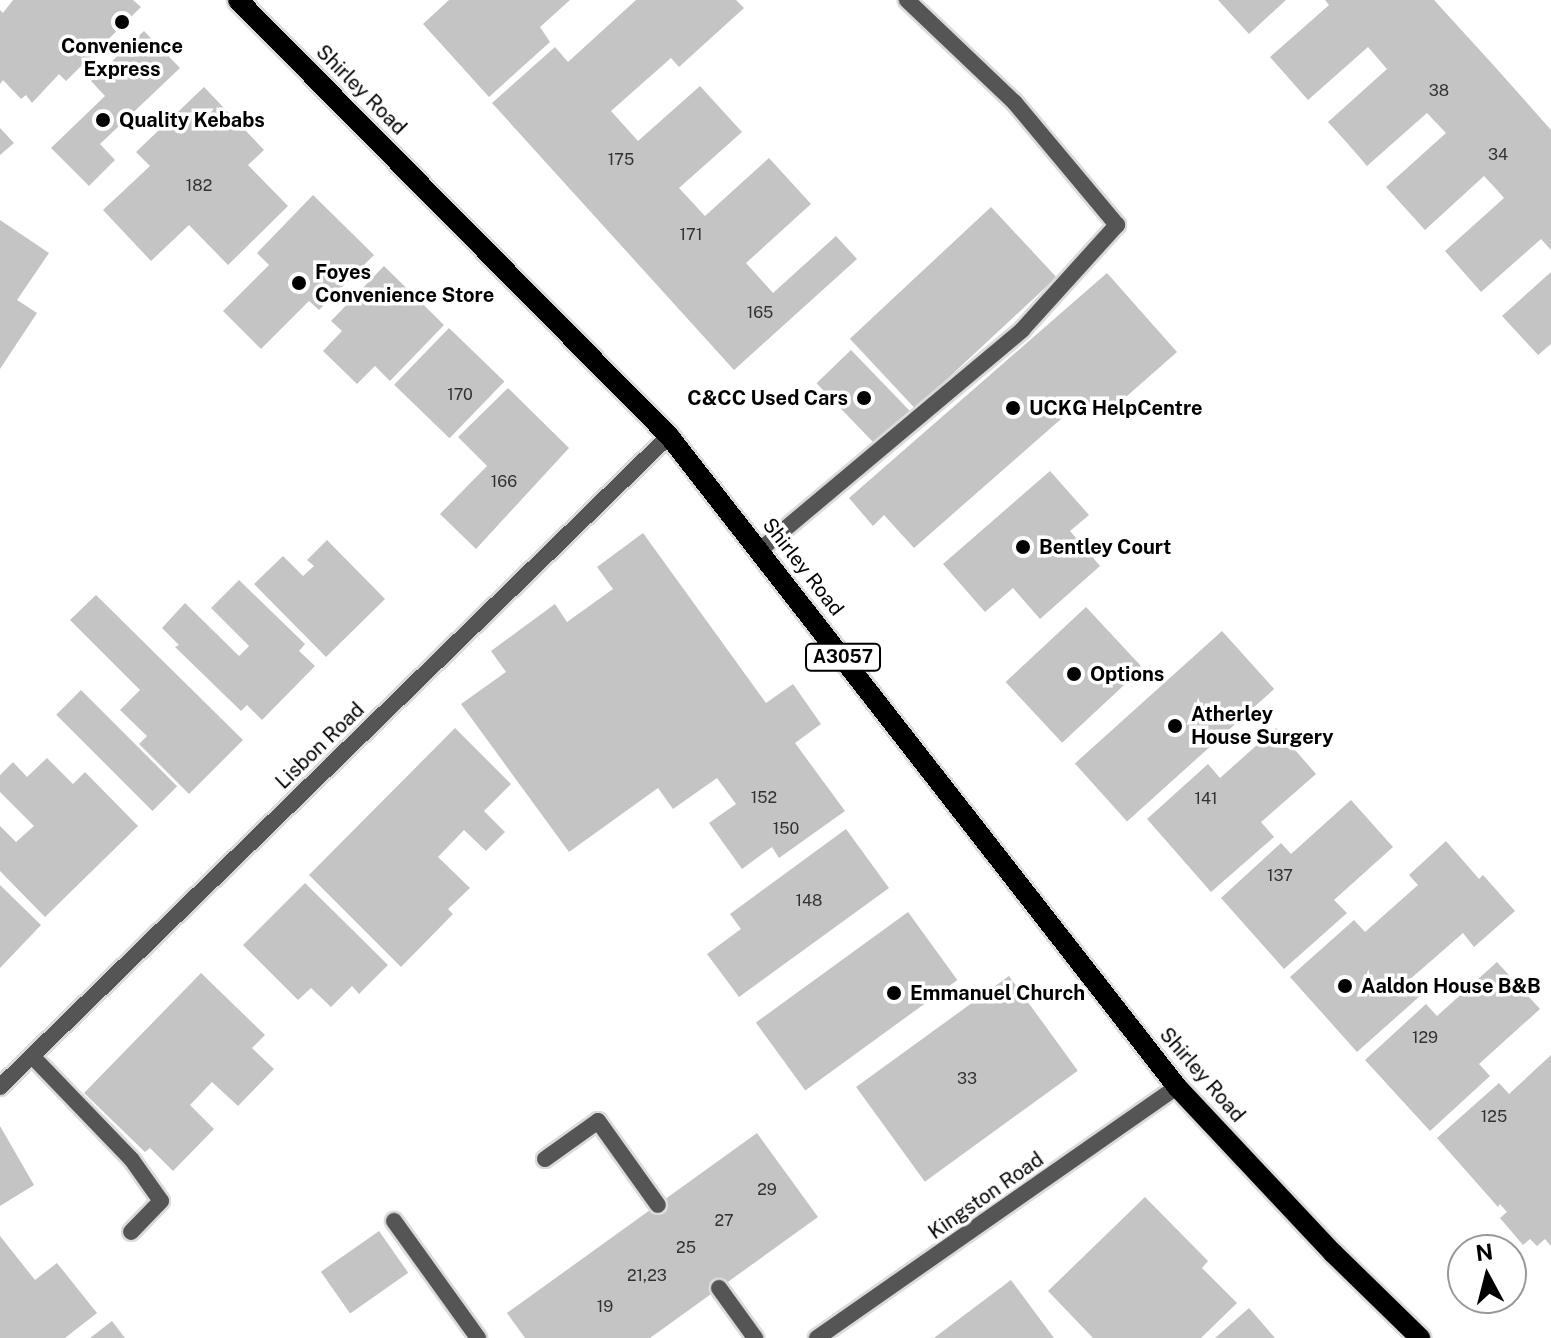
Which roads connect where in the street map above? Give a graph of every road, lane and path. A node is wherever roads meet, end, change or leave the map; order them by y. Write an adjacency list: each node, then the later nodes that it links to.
1 (238, 0): 3 (main road, Shirley Road / A3057)
2 (907, 0): 4 (street)
3 (669, 436): 4 (main road, Shirley Road / A3057); 5 (street, Lisbon Road)
4 (760, 550): 7 (main road, Shirley Road / A3057)
5 (32, 1056): 6 (street, Lisbon Road); 11 (street)
6 (0, 1087)
7 (1177, 1087): 13 (street, Kingston Road); 17 (main road, Shirley Road / A3057)
8 (545, 1159): 9 (street)
9 (658, 1205)
10 (394, 1221): 14 (street)
11 (131, 1232)
12 (719, 1288): 15 (street)
13 (835, 1333): 16 (street, Kingston Road)
14 (478, 1338)
15 (755, 1338)
16 (817, 1338)
17 (1420, 1338)

